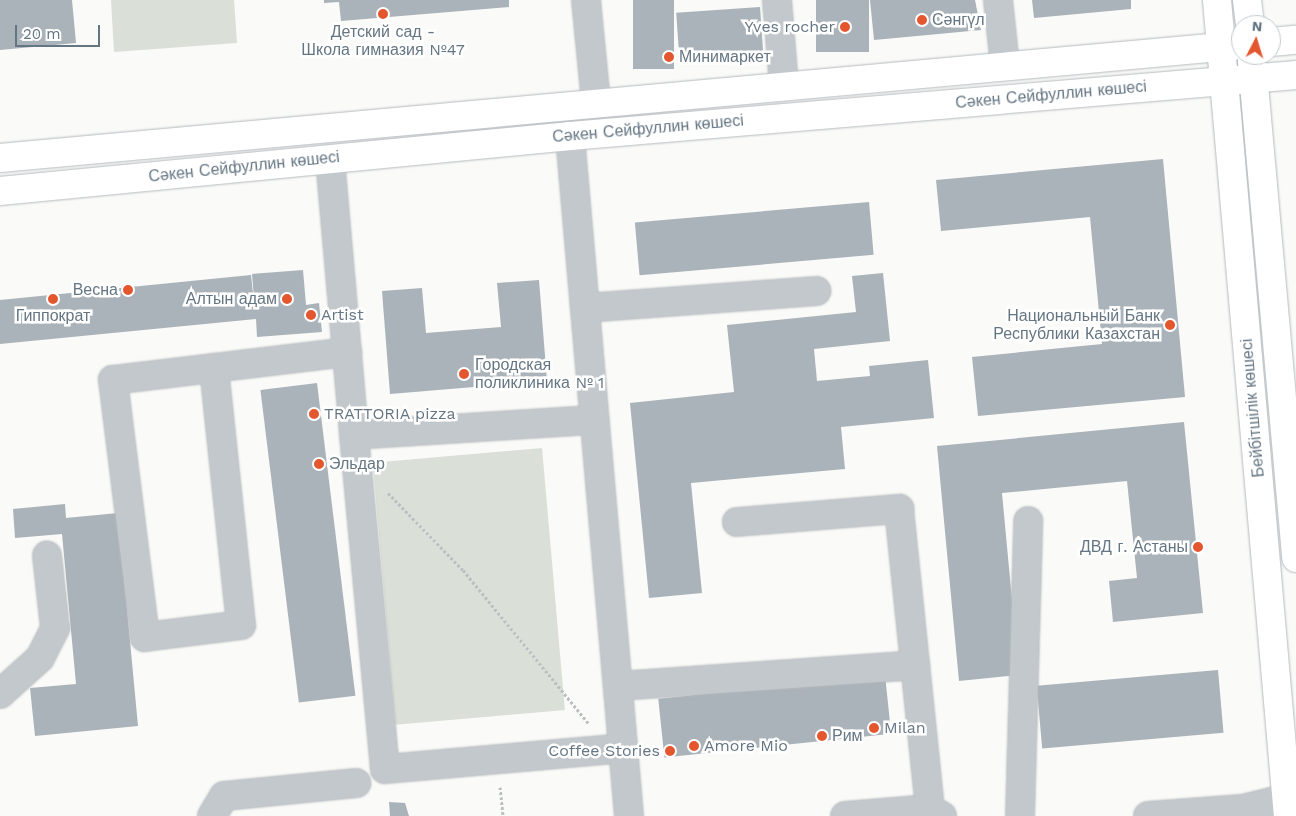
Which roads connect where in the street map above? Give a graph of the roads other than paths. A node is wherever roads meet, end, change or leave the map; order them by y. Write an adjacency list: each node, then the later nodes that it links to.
1 (586, 0): 15 (lane)
2 (777, 0): 14 (lane)
3 (998, 0): 10 (lane)
4 (1217, 0): 9 (main road, Бейбітшілік көшесі)
5 (1247, 0): 6 (main road)
6 (1249, 15)
7 (1296, 40): 8 (main road)
8 (1281, 41)
9 (1231, 46): 10 (main road, Сәкен Сейфуллин көшесі); 13 (main road, Бейбітшілік көшесі)
10 (1005, 66): 14 (main road, Сәкен Сейфуллин көшесі)
11 (1253, 67): 12 (main road, Сәкен Сейфуллин көшесі); 13 (main road, Сәкен Сейфуллин көшесі); 29 (main road, Бейбітшілік көшесі)
12 (1296, 75)
13 (1223, 82): 16 (main road, Сәкен Сейфуллин көшесі); 35 (main road, Бейбітшілік көшесі)
14 (784, 86): 15 (main road, Сәкен Сейфуллин көшесі)
15 (596, 102): 17 (main road, Сәкен Сейфуллин көшесі)
16 (570, 136): 18 (main road, Сәкен Сейфуллин көшесі); 21 (lane)
17 (0, 158)
18 (330, 159): 19 (main road, Сәкен Сейфуллин көшесі); 22 (lane)
19 (0, 191)
20 (816, 291): 21 (lane)
21 (585, 308): 24 (lane)
22 (347, 352): 23 (lane); 25 (lane)
23 (214, 368): 23 (lane)
24 (594, 420): 25 (lane); 31 (lane)
25 (356, 448): 33 (lane)
26 (1028, 521): 40 (lane)
27 (737, 522): 30 (lane)
28 (47, 555): 32 (lane)
29 (1296, 558)
30 (915, 664): 31 (lane); 36 (lane)
31 (618, 686): 33 (lane)
32 (0, 694)
33 (624, 748): 38 (lane)
34 (356, 783): 37 (lane)
35 (1290, 803): 41 (lane)
36 (936, 813): 39 (lane)
37 (212, 816)
38 (629, 816)
39 (846, 816)
40 (1020, 816)
41 (1148, 816)

